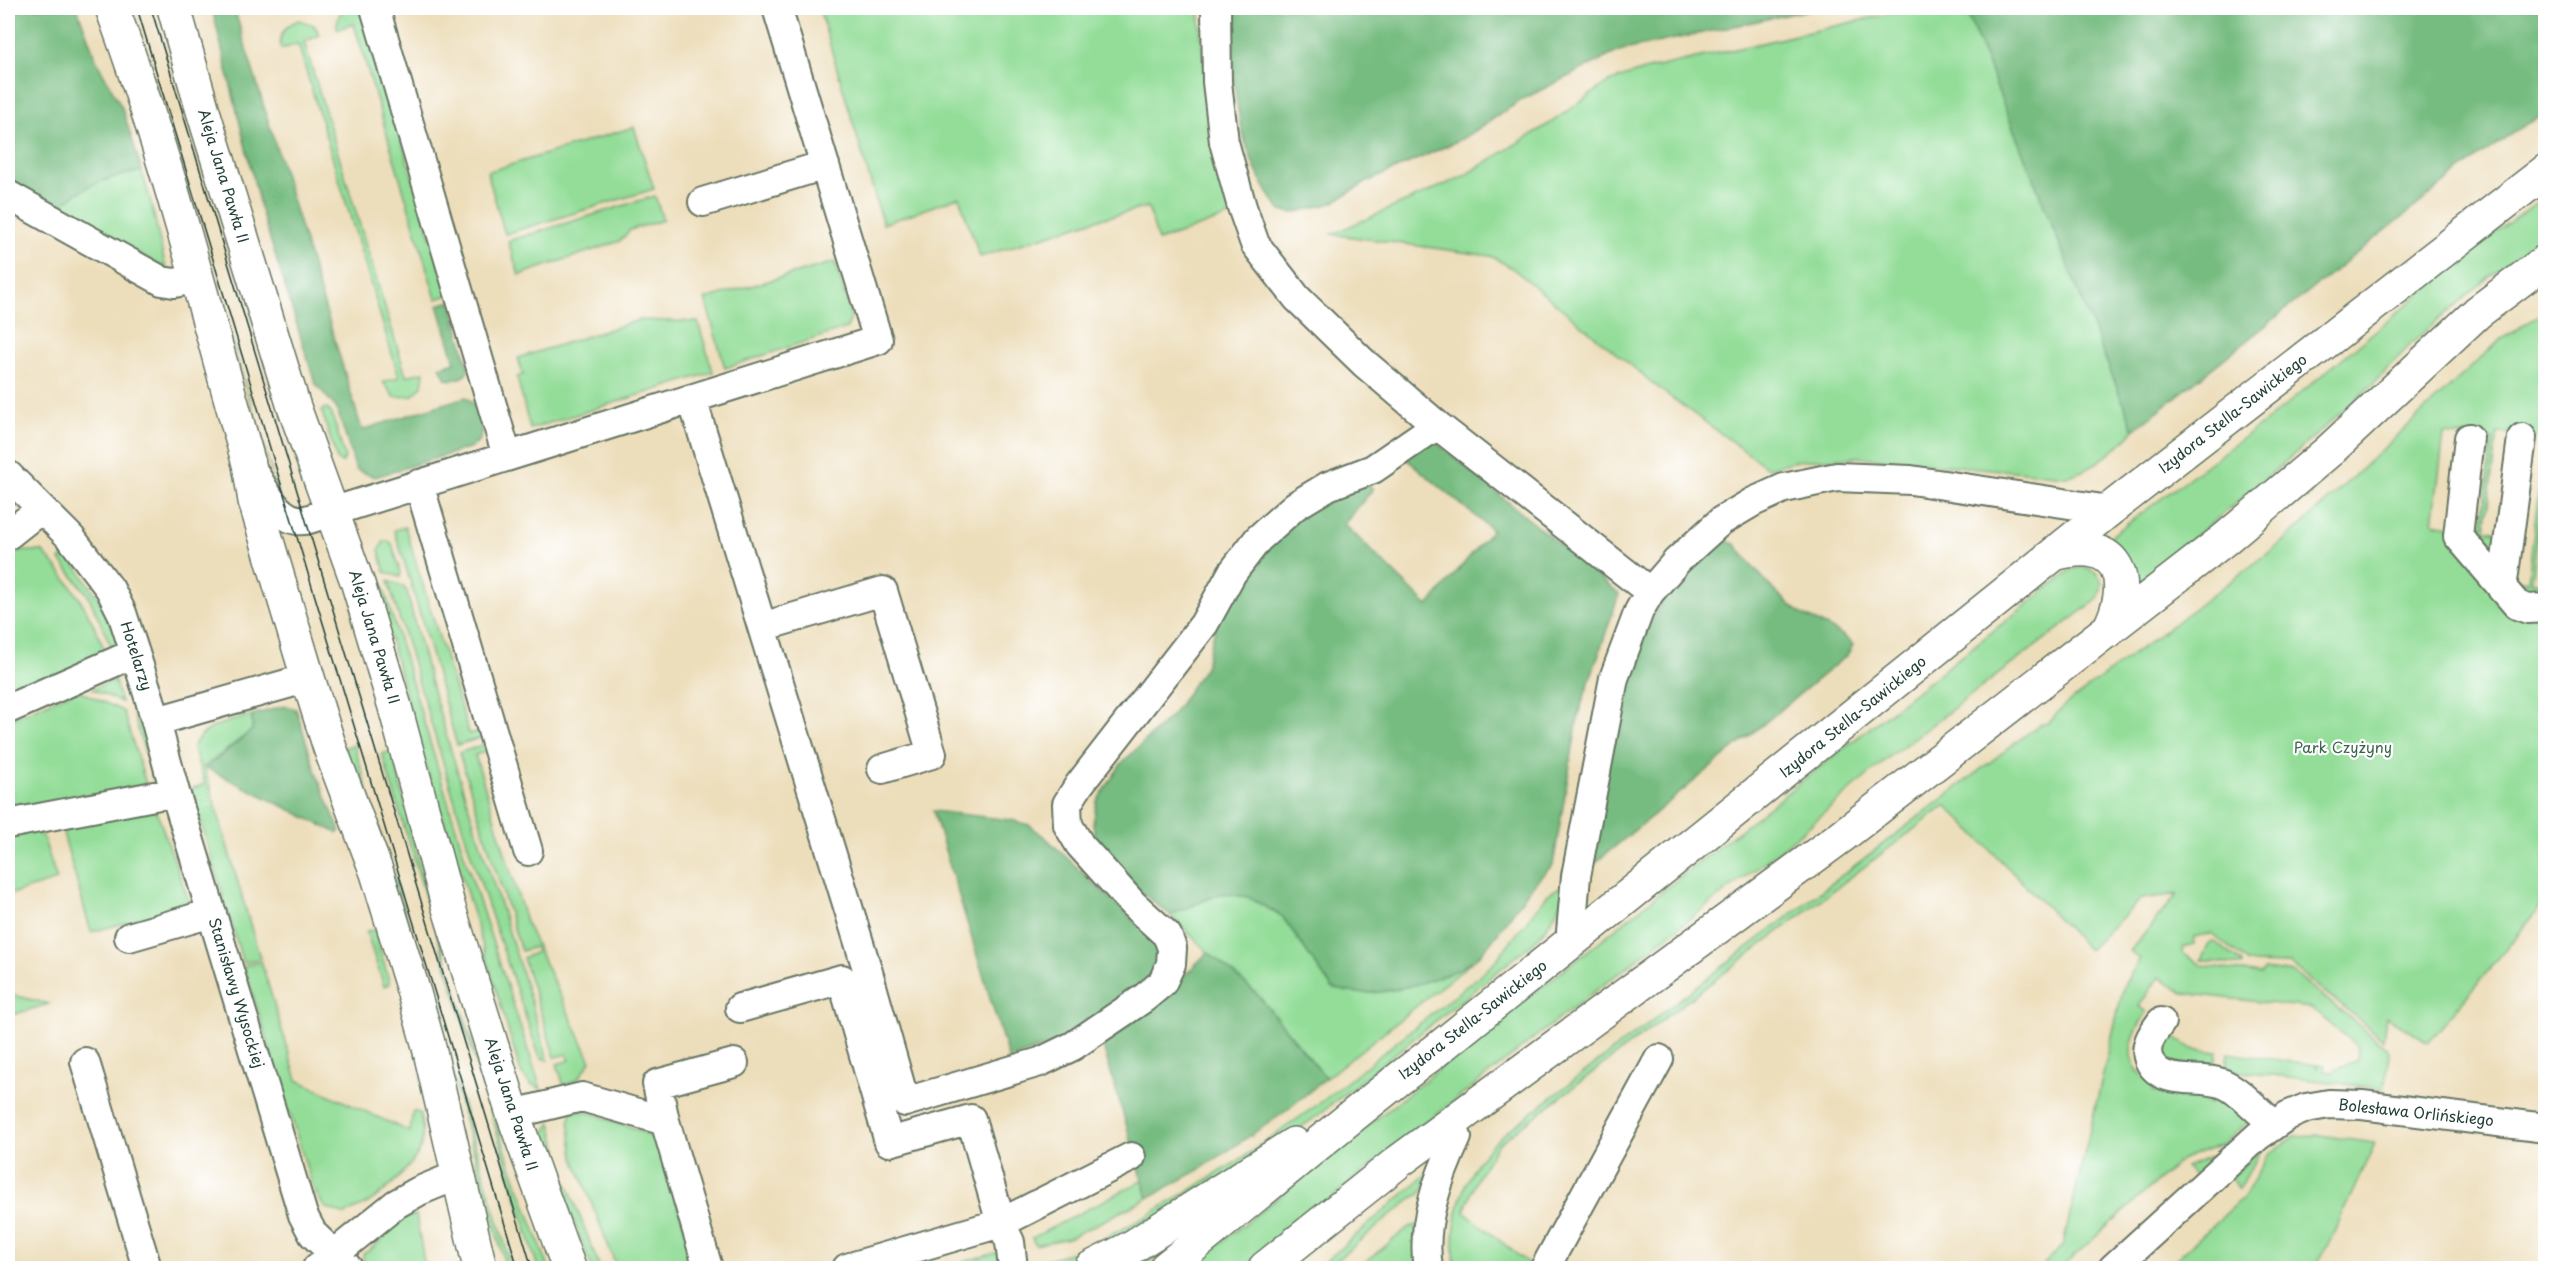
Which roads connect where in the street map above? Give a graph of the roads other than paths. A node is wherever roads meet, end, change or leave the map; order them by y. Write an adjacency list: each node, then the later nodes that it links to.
1 (112, 8): 11 (main road)
2 (174, 8): 21 (main road, Aleja Jana Pawła II)
3 (375, 8): 16 (street)
4 (777, 8): 6 (street)
5 (1216, 8): 13 (street)
6 (825, 165): 9 (street); 12 (street)
7 (2546, 171): 20 (main road, Izydora Stella-Sawickiego)
8 (8, 195): 11 (street)
9 (703, 202)
10 (2546, 261): 27 (main road)
11 (196, 279): 17 (main road)
12 (692, 399): 16 (street); 26 (street)
13 (1437, 425): 24 (street); 45 (street)
14 (2469, 438): 23 (street)
15 (2522, 438): 23 (street)
16 (507, 456): 18 (street)
17 (249, 464): 21 (street); 29 (main road)
18 (419, 484): 21 (street); 35 (street)
19 (19, 507): 28 (street, Hotelarzy)
20 (2109, 510): 22 (main road, Izydora Stella-Sawickiego); 24 (street)
21 (333, 512): 48 (main road, Aleja Jana Pawła II)
22 (2058, 553): 27 (main road); 38 (main road, Izydora Stella-Sawickiego)
23 (2502, 589): 25 (street)
24 (1650, 592): 38 (street)
25 (2546, 608)
26 (762, 627): 32 (street); 39 (street)
27 (2108, 631): 47 (main road)
28 (135, 653): 30 (street); 31 (street, Hotelarzy)
29 (308, 678): 31 (street); 55 (main road)
30 (8, 709)
31 (157, 721): 33 (street, Stanisławy Wysockiej)
32 (882, 769)
33 (175, 792): 34 (street); 36 (street, Stanisławy Wysockiej)
34 (8, 824)
35 (528, 851)
36 (212, 913): 37 (street); 57 (street, Stanisławy Wysockiej)
37 (129, 937)
38 (1570, 943): 46 (main road, Izydora Stella-Sawickiego)
39 (855, 975): 40 (street); 45 (street); 49 (street)
40 (740, 1008)
41 (2161, 1022): 52 (street)
42 (1659, 1059): 69 (street)
43 (85, 1062): 58 (street)
44 (735, 1063): 50 (street)
45 (962, 1086): 49 (street)
46 (1381, 1092): 64 (main road); 65 (main road, Izydora Stella-Sawickiego)
47 (1480, 1104): 53 (main road); 66 (main road)
48 (513, 1114): 50 (street); 60 (main road, Aleja Jana Pawła II)
49 (971, 1119): 56 (street)
50 (665, 1121): 61 (street)
51 (2546, 1128): 52 (street, Bolesława Orlińskiego)
52 (2266, 1130): 70 (street, Bolesława Orlińskiego)
53 (1457, 1137): 67 (main road); 68 (street)
54 (1131, 1157): 56 (street)
55 (458, 1175): 57 (street, Stanisławy Wysockiej); 59 (main road)
56 (1001, 1223): 62 (street); 63 (street)
57 (333, 1264)
58 (147, 1269)
59 (480, 1269)
60 (569, 1269)
61 (708, 1269)
62 (847, 1269)
63 (1013, 1269)
64 (1091, 1269)
65 (1166, 1269)
66 (1265, 1269)
67 (1302, 1269)
68 (1428, 1269)
69 (1545, 1269)
70 (2113, 1269)

